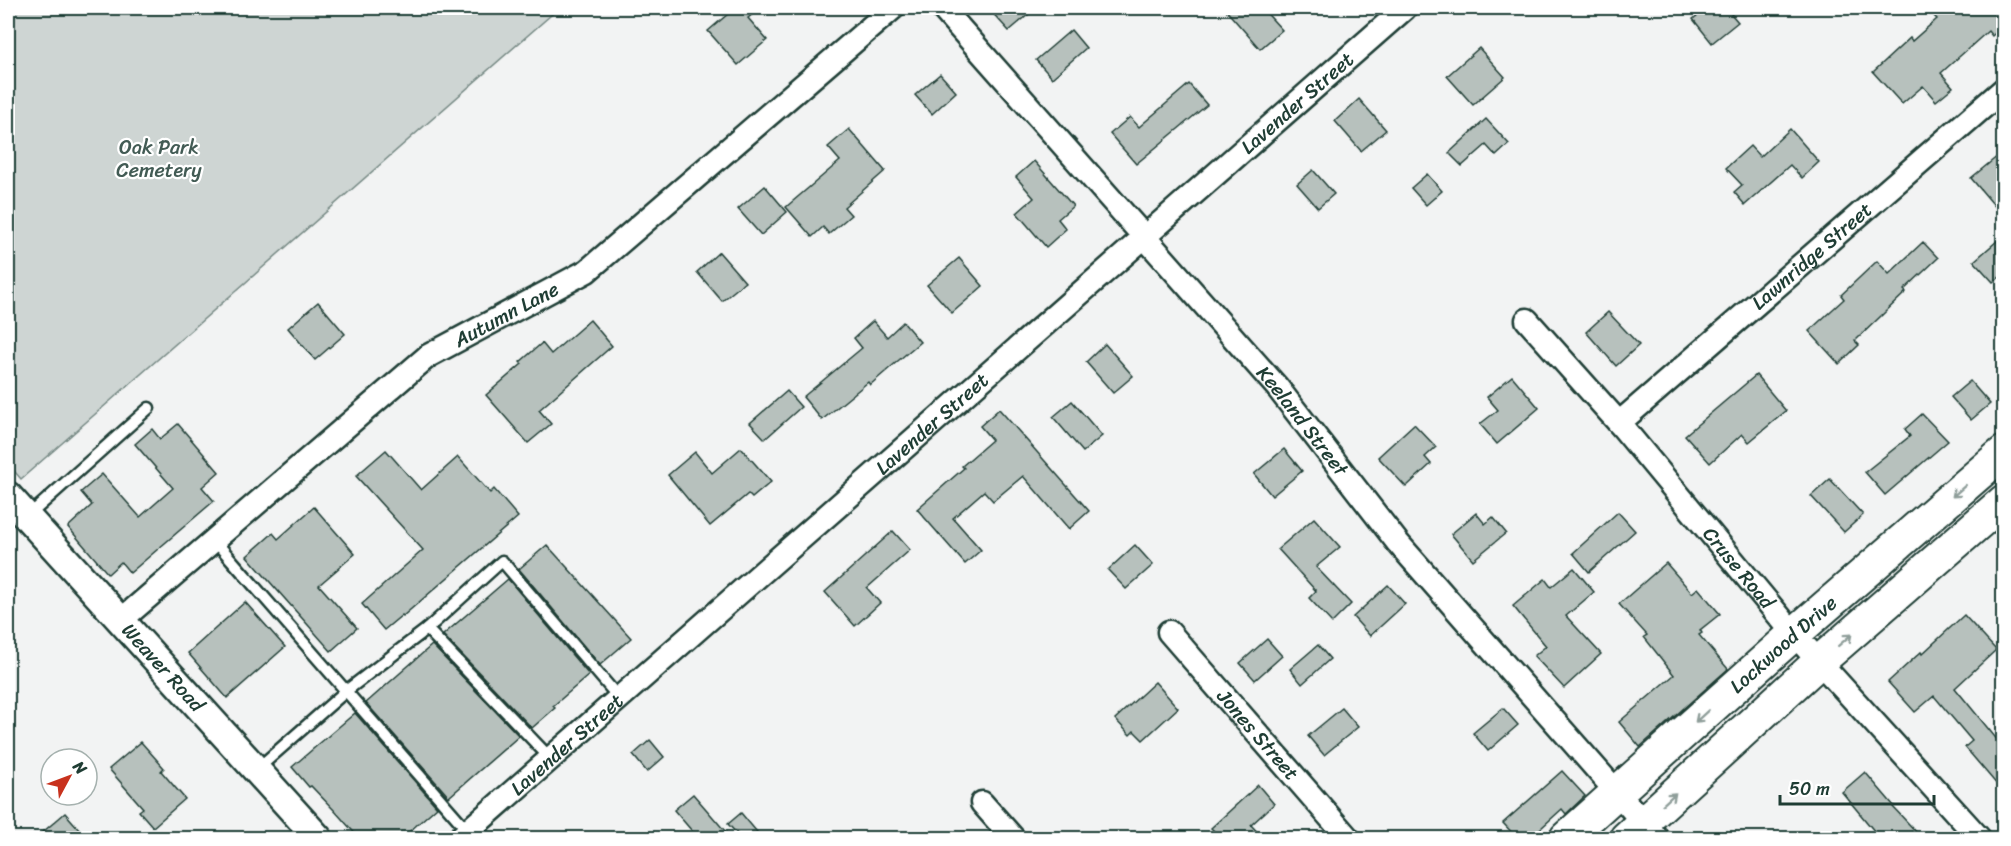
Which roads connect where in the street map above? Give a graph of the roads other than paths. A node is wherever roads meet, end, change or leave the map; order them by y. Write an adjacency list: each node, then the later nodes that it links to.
1 (893, 8): 13 (street, Autumn Lane)
2 (942, 8): 5 (street, Keeland Street)
3 (1405, 8): 5 (street, Lavender Street)
4 (2004, 89): 8 (street, Lawnridge Street)
5 (1145, 237): 20 (street, Lavender Street); 23 (street, Keeland Street)
6 (1527, 320): 8 (street, Cruse Road)
7 (149, 408): 12 (lane)
8 (1619, 423): 17 (street, Cruse Road)
9 (2004, 452): 17 (main road, Lockwood Drive, one-way to 17)
10 (8, 496): 12 (street, Weaver Road)
11 (2004, 501): 18 (main road, Lockwood Drive, one-way to 11)
12 (27, 517): 14 (street, Weaver Road)
13 (215, 541): 14 (street, Autumn Lane); 19 (lane)
14 (120, 621): 22 (street, Weaver Road)
15 (427, 629): 19 (lane); 20 (lane); 21 (lane)
16 (1169, 632): 29 (street, Jones Street)
17 (1794, 634): 18 (street, Cruse Road); 23 (main road, Lockwood Drive, one-way to 23)
18 (1819, 662): 25 (main road, Lockwood Drive, one-way to 18); 31 (street, Cruse Road)
19 (346, 691): 22 (lane); 26 (lane)
20 (619, 698): 21 (street, Lavender Street)
21 (551, 759): 26 (street, Lavender Street)
22 (256, 770): 27 (street, Weaver Road)
23 (1617, 793): 25 (street, Keeland Street); 30 (main road, Lockwood Drive)
24 (982, 803): 28 (street)
25 (1642, 833)
26 (465, 835)
27 (318, 838)
28 (1013, 838)
29 (1348, 838)
30 (1566, 838)
31 (1979, 838)

